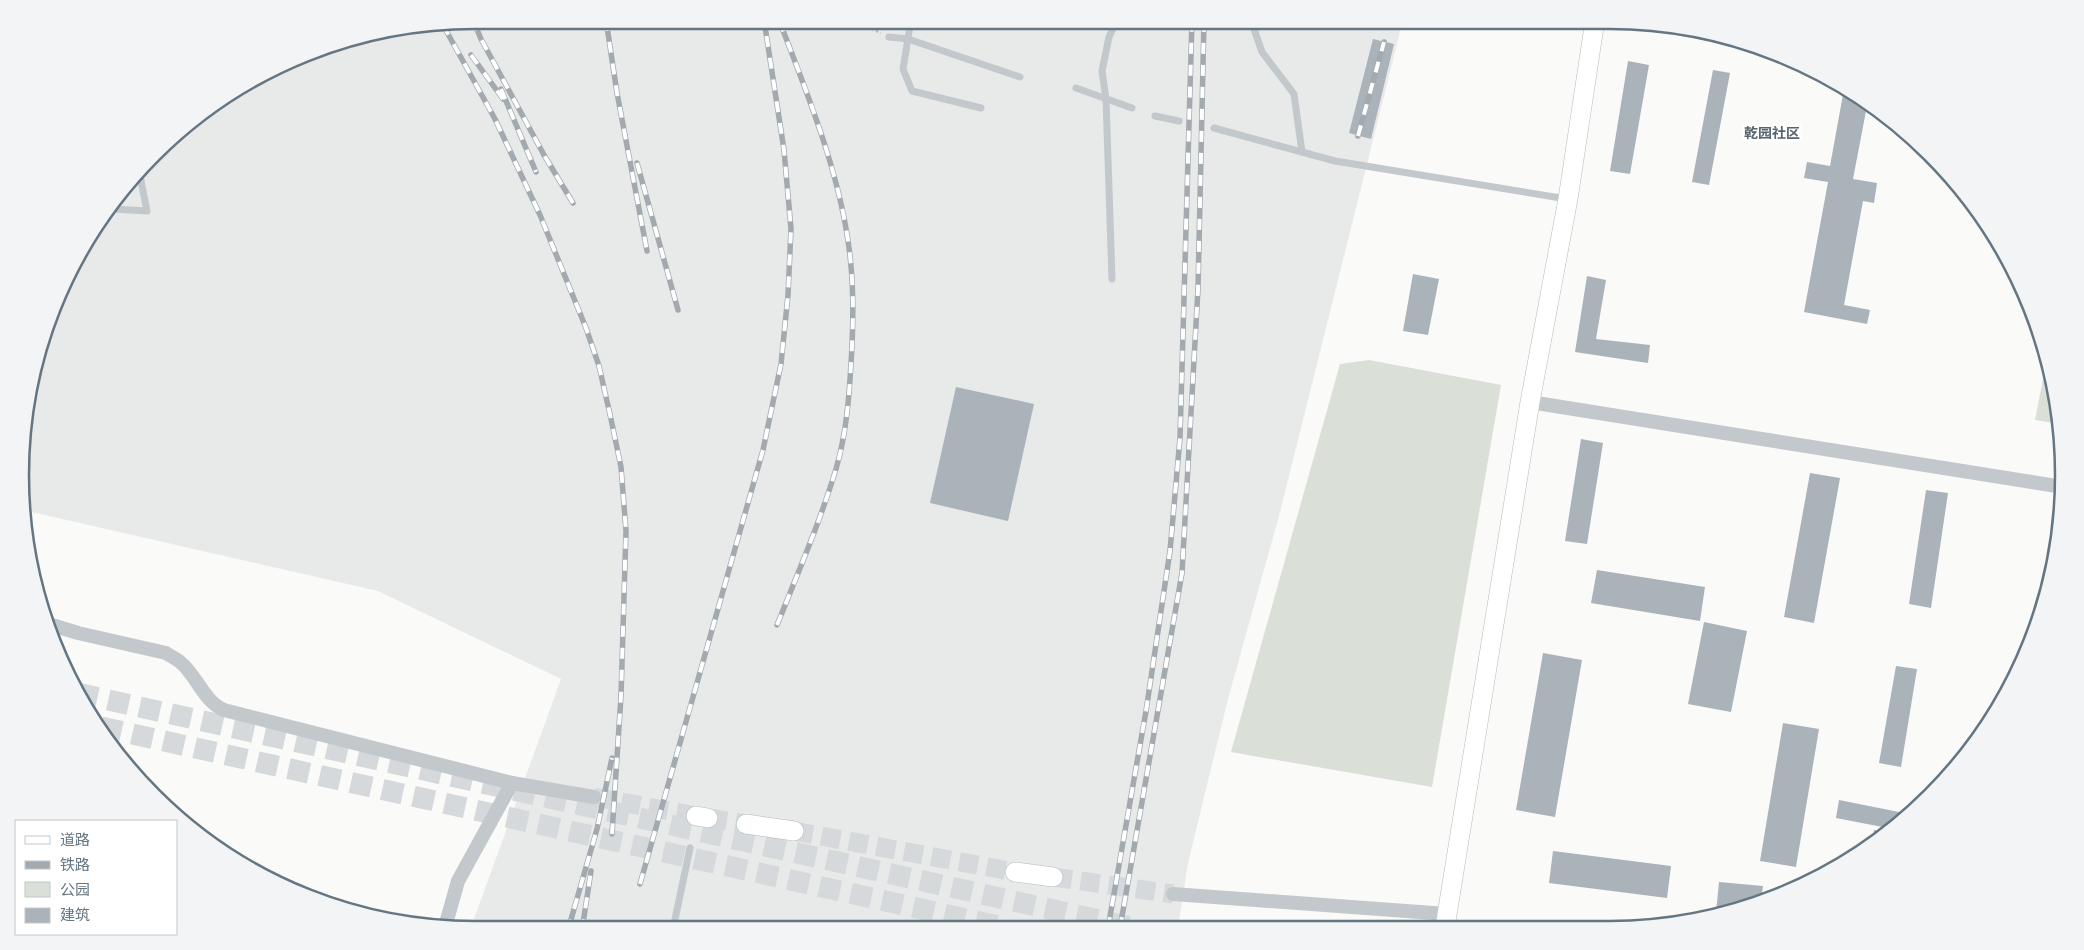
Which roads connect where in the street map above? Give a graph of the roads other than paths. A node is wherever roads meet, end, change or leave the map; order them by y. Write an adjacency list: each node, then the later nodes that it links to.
1 (910, 29): 6 (lane)
2 (1112, 29): 9 (lane)
3 (1254, 29): 15 (lane)
4 (1594, 29): 17 (street)
5 (889, 37): 6 (lane)
6 (908, 40): 7 (lane); 10 (lane)
7 (1020, 76)
8 (1076, 88): 9 (lane)
9 (1106, 98): 11 (lane); 19 (lane)
10 (981, 108)
11 (1132, 108)
12 (1155, 116): 13 (lane)
13 (1179, 121)
14 (1214, 128): 15 (lane)
15 (1302, 152): 17 (lane)
16 (141, 179): 18 (lane)
17 (1568, 199): 20 (street)
18 (117, 209)
19 (1112, 279)
20 (1530, 402): 21 (street); 32 (street)
21 (2055, 486)
22 (55, 626): 23 (street)
23 (512, 782): 24 (street); 31 (street)
24 (594, 798)
25 (746, 824): 26 (street)
26 (794, 831)
27 (690, 848): 33 (lane)
28 (1015, 872): 29 (street)
29 (1053, 877)
30 (1172, 894): 32 (street)
31 (447, 920)
32 (1446, 920)
33 (675, 921)

